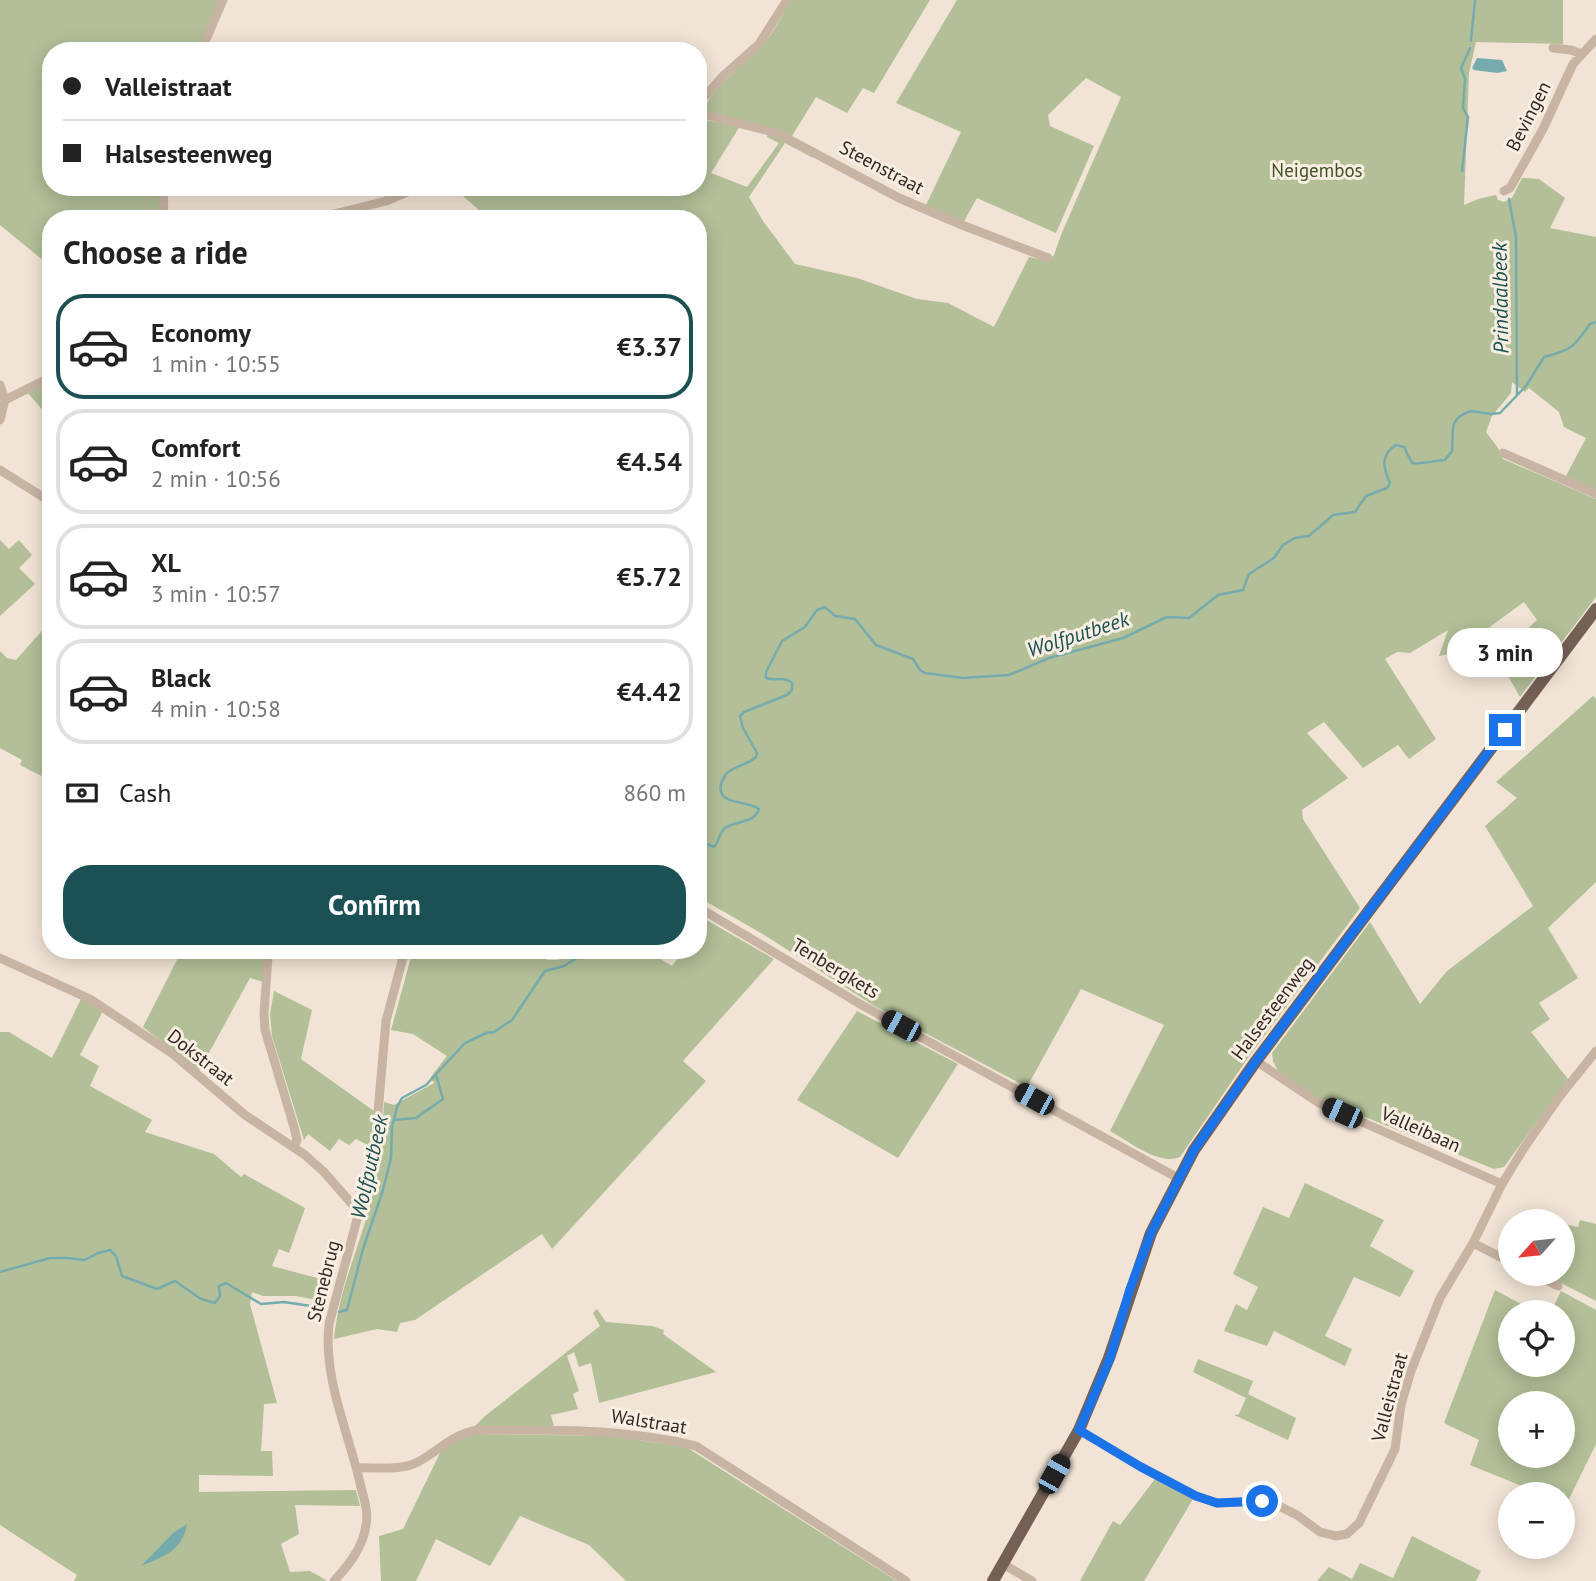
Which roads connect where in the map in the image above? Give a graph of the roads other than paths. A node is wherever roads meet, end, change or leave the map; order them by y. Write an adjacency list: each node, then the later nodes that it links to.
1 (223, 0): 4 (street)
2 (788, 0): 7 (street)
3 (1596, 38): 6 (street, Bevingen)
4 (205, 42)
5 (1553, 48): 6 (street)
6 (1582, 54): 9 (street, Bevingen)
7 (707, 94)
8 (707, 115): 12 (street, Steenstraat)
9 (1504, 191)
10 (398, 196): 11 (street)
11 (350, 210)
12 (1048, 258)
13 (42, 382): 15 (street)
14 (0, 385): 15 (street)
15 (5, 400): 16 (street)
16 (0, 420)
17 (1503, 453): 19 (street)
18 (0, 470): 20 (street)
19 (1596, 494)
20 (42, 496)
21 (1596, 610): 27 (main road, Halsesteenweg)
22 (707, 912): 29 (street, Tenbergkets)
23 (0, 958): 28 (street, Dokstraat)
24 (268, 959): 28 (street)
25 (403, 959): 31 (street, Stenebrug)
26 (1596, 1051): 30 (street, Valleistraat)
27 (1256, 1061): 29 (main road, Halsesteenweg); 30 (street, Valleibaan)
28 (295, 1147): 31 (street, Dokstraat)
29 (1178, 1178): 34 (main road, Halsesteenweg)
30 (1502, 1184): 32 (street, Valleistraat)
31 (359, 1212): 35 (street, Stenebrug)
32 (1473, 1243): 33 (street); 34 (street, Valleistraat)
33 (1498, 1256)
34 (1079, 1430): 36 (main road, Halsesteenweg)
35 (357, 1468): 37 (street, Stenebrug); 38 (street, Walstraat)
36 (1003, 1564): 39 (main road, Halsesteenweg); 40 (street)
37 (334, 1581)
38 (906, 1581)
39 (993, 1581)
40 (1032, 1581)

